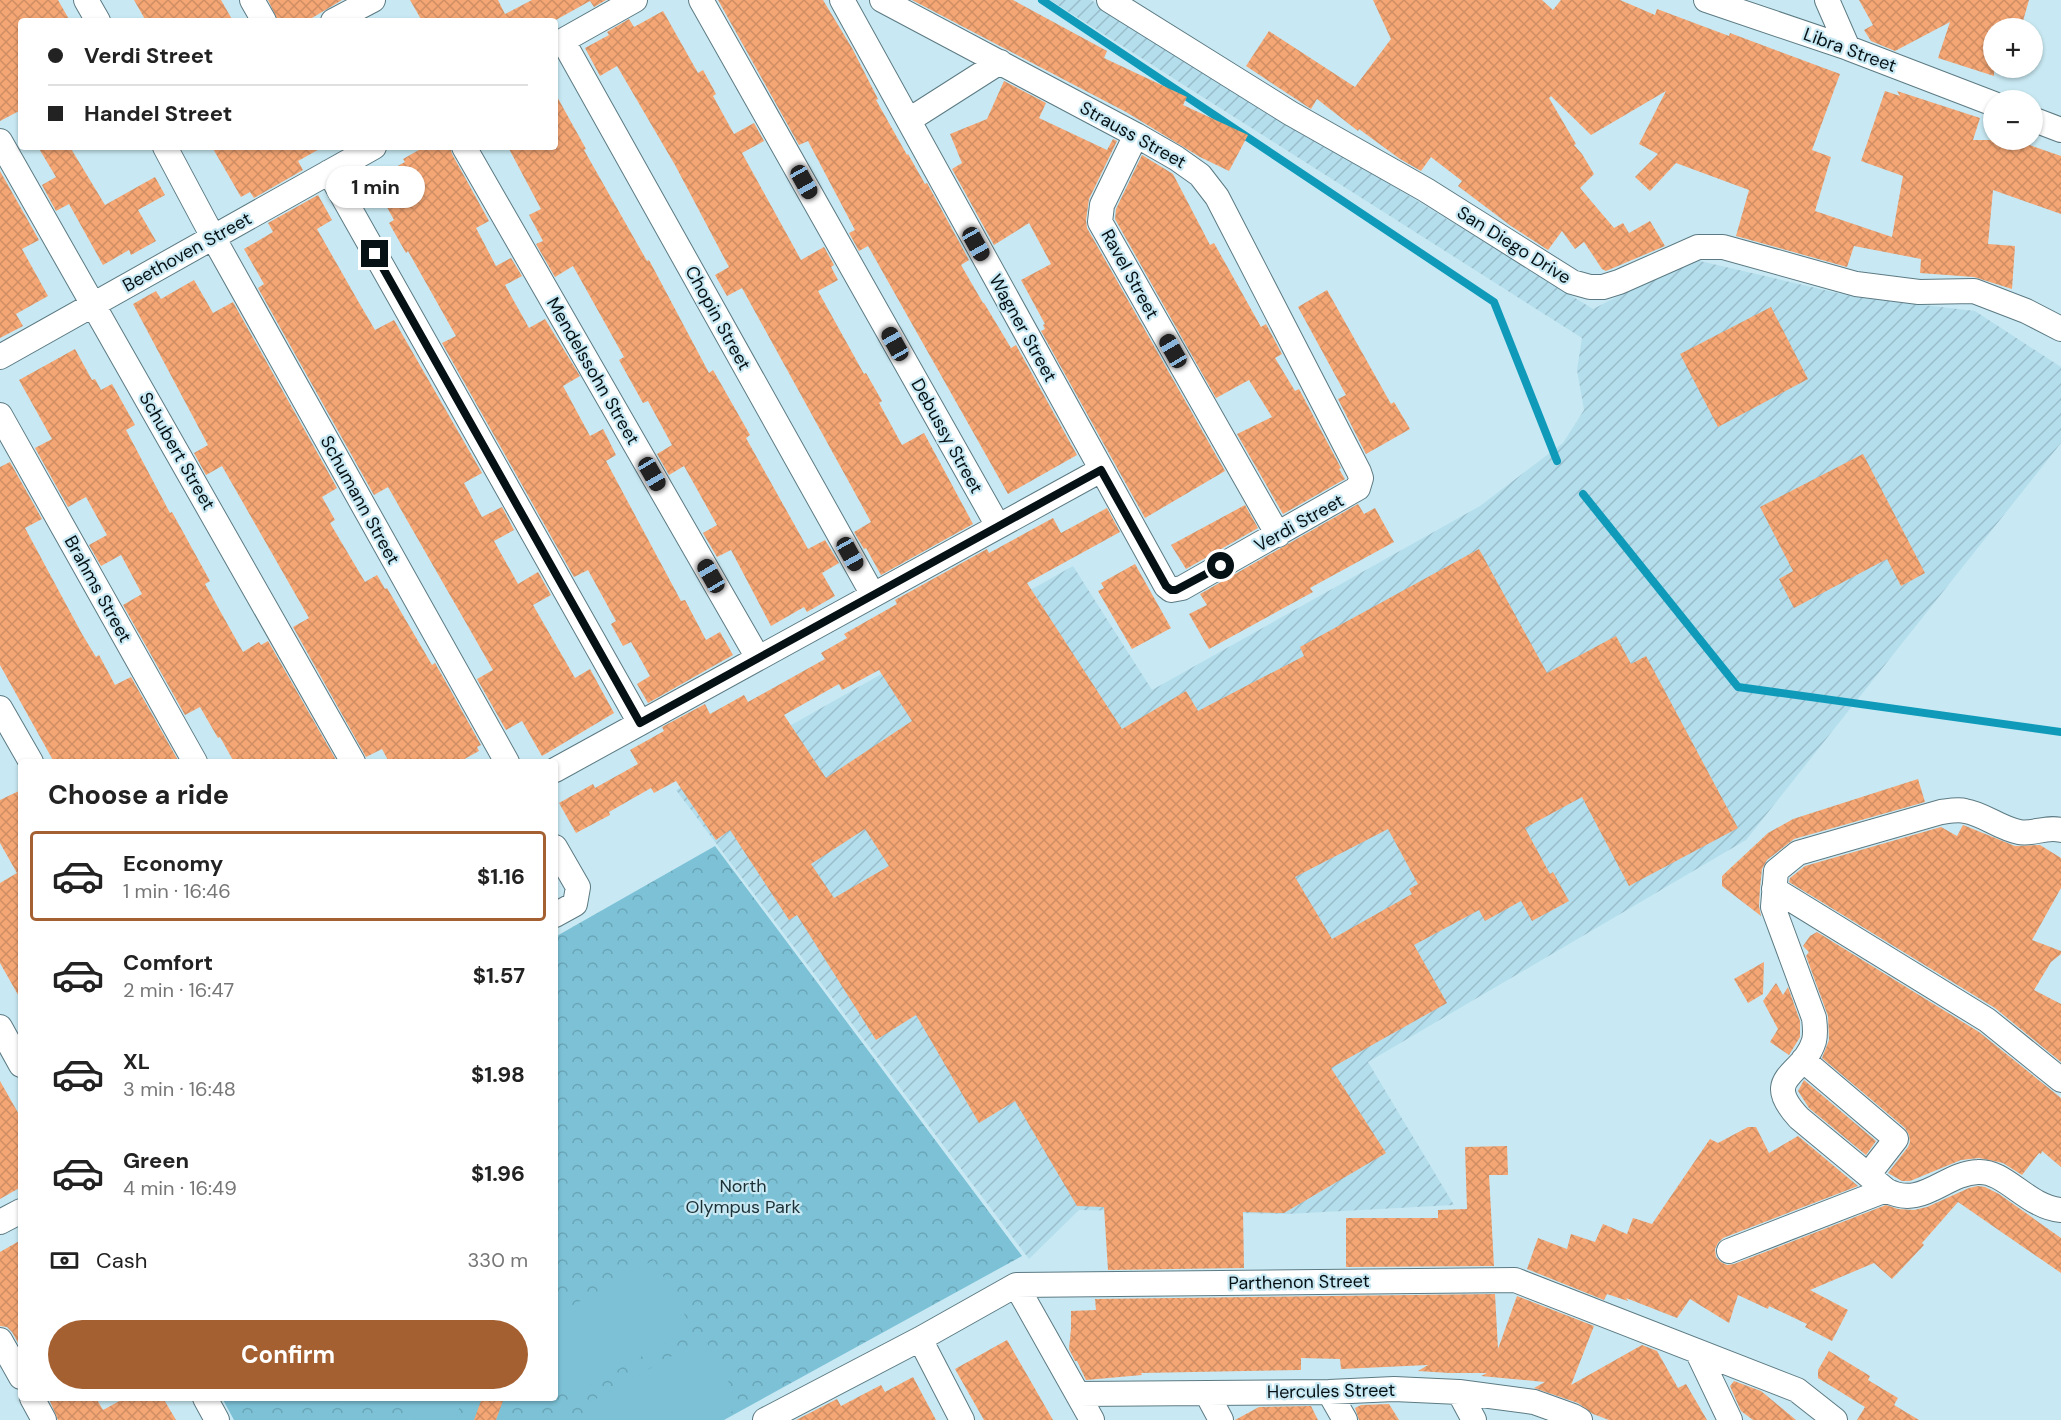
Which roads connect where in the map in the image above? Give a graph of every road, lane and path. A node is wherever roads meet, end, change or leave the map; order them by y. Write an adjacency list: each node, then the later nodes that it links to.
1 (86, 0): 11 (street)
2 (252, 0): 12 (street)
3 (373, 0): 13 (street)
4 (635, 0): 14 (street)
5 (701, 0): 34 (street, Debussy Street)
6 (842, 0): 18 (street, Wagner Street)
7 (882, 0): 16 (street, Strauss Street)
8 (1109, 0): 29 (street, San Diego Drive)
9 (1706, 0): 15 (street, Libra Street)
10 (1827, 0): 15 (street)
11 (96, 18)
12 (262, 18)
13 (339, 18)
14 (559, 43): 37 (street, Chopin Street)
15 (1848, 48): 17 (street, Libra Street)
16 (1000, 62): 18 (street); 21 (street, Strauss Street)
17 (1983, 100)
18 (909, 120): 32 (street, Wagner Street)
19 (2043, 123): 20 (street)
20 (2061, 130)
21 (1136, 135): 33 (street, Strauss Street); 35 (street, Ravel Street)
22 (0, 141): 28 (street, Schubert Street)
23 (167, 150): 27 (street, Schumann Street)
24 (366, 150): 26 (street, Beethoven Street)
25 (466, 150): 38 (street, Mendelssohn Street)
26 (335, 161): 27 (street, Beethoven Street); 40 (street)
27 (213, 237): 28 (street, Beethoven Street); 44 (street, Schumann Street)
28 (93, 304): 30 (street, Beethoven Street); 43 (street, Schubert Street)
29 (2061, 329)
30 (0, 357)
31 (0, 415): 42 (street, Brahms Street)
32 (1101, 470): 34 (street); 36 (street, Wagner Street)
33 (1361, 484): 35 (street, Verdi Street)
34 (998, 526): 37 (street)
35 (1278, 535): 36 (street, Verdi Street)
36 (1171, 590)
37 (873, 595): 38 (street)
38 (758, 658): 40 (street)
39 (0, 708): 41 (street)
40 (640, 723): 45 (street)
41 (29, 759)
42 (193, 759)
43 (351, 759)
44 (505, 759)
45 (558, 768)
46 (2061, 830): 48 (street)
47 (558, 852): 49 (street)
48 (1774, 889): 51 (street); 53 (street)
49 (558, 913)
50 (0, 1027): 52 (street)
51 (1803, 1059): 54 (street); 54 (street)
52 (18, 1060)
53 (2061, 1080)
54 (1877, 1183): 55 (street); 58 (street)
55 (2061, 1210)
56 (18, 1213): 57 (street)
57 (0, 1222)
58 (1729, 1251)
59 (1016, 1285): 60 (street, Parthenon Street); 62 (street, Parthenon Street); 66 (street)
60 (920, 1339): 72 (street, Parthenon Street); 73 (street)
61 (0, 1340): 63 (street)
62 (1697, 1351): 79 (street); 80 (street, Parthenon Street)
63 (12, 1374)
64 (1329, 1392): 65 (street, Hercules Street); 67 (street, Hercules Street); 76 (street)
65 (1459, 1392): 77 (street); 78 (street, Hercules Street)
66 (1078, 1394): 67 (street, Hercules Street); 74 (street)
67 (1207, 1394): 75 (street)
68 (34, 1401): 70 (street)
69 (207, 1401): 71 (street)
70 (44, 1420)
71 (217, 1420)
72 (765, 1420)
73 (962, 1420)
74 (1092, 1420)
75 (1221, 1420)
76 (1345, 1420)
77 (1474, 1420)
78 (1580, 1420)
79 (1730, 1420)
80 (1835, 1420)

